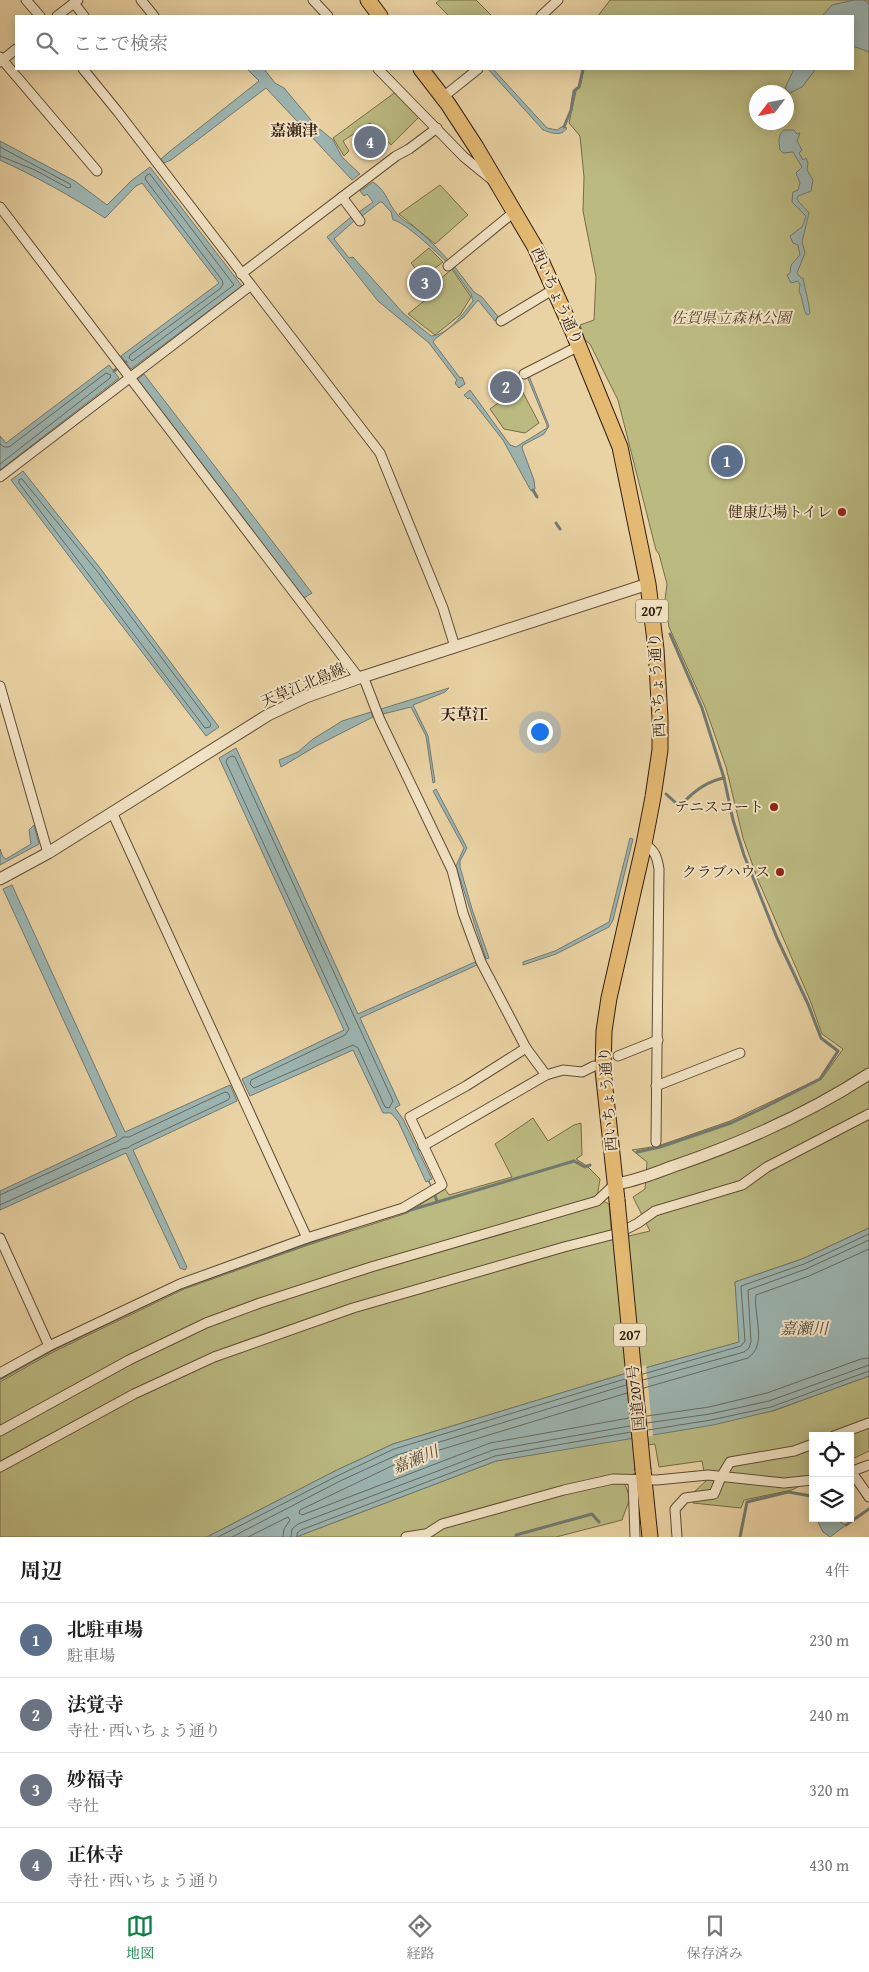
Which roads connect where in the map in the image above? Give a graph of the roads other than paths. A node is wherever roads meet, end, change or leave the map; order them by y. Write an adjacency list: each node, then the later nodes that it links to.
1 (26, 0): 7 (street)
2 (141, 0): 10 (street)
3 (313, 0): 11 (street)
4 (368, 0): 12 (highway)
5 (558, 0): 13 (street)
6 (76, 1): 8 (street); 9 (street)
7 (39, 15)
8 (58, 15)
9 (83, 15)
10 (153, 15)
11 (327, 15)
12 (379, 15)
13 (542, 15)
14 (15, 50): 15 (street)
15 (1, 60): 22 (street)
16 (84, 70): 29 (street)
17 (379, 70): 21 (street)
18 (422, 70): 20 (highway, 西いちょう通り / 207)
19 (477, 70): 20 (street)
20 (442, 97): 23 (highway, 西いちょう通り / 207)
21 (437, 128): 23 (street); 24 (street)
22 (97, 171)
23 (499, 185): 26 (highway, 西いちょう通り / 207)
24 (342, 197): 27 (street); 29 (street)
25 (0, 207): 35 (street)
26 (514, 212): 28 (street); 31 (highway, 西いちょう通り / 207)
27 (357, 217)
28 (450, 264)
29 (241, 274): 30 (street)
30 (250, 286): 35 (street); 38 (street)
31 (554, 289): 32 (street); 33 (highway, 西いちょう通り / 207)
32 (501, 321)
33 (579, 346): 34 (street); 37 (highway, 西いちょう通り / 207)
34 (526, 373)
35 (130, 377): 36 (street); 39 (street)
36 (0, 477)
37 (648, 584): 38 (street, 天草江北島線); 42 (highway, 西いちょう通り / 207)
38 (455, 647): 39 (street, 天草江北島線)
39 (361, 677): 41 (street, 天草江北島線); 46 (street)
40 (1, 690): 43 (street)
41 (112, 812): 43 (street, 天草江北島線); 59 (street)
42 (644, 844): 45 (street); 56 (highway, 西いちょう通り / 207)
43 (48, 853): 44 (street, 天草江北島線)
44 (0, 880)
45 (658, 1040): 48 (street); 52 (street)
46 (526, 1048): 51 (street); 55 (street)
47 (740, 1053): 52 (street)
48 (618, 1056)
49 (594, 1066): 51 (street)
50 (869, 1074): 56 (street)
51 (546, 1075): 55 (street)
52 (656, 1086): 54 (street)
53 (869, 1114): 67 (street)
54 (656, 1142)
55 (423, 1146): 59 (street)
56 (615, 1184): 57 (highway, 西いちょう通り / 207); 63 (street)
57 (617, 1200): 69 (highway, 国道207号 / 207, bridge)
58 (0, 1238): 60 (street)
59 (307, 1238): 60 (street)
60 (49, 1346): 61 (street)
61 (0, 1373)
62 (869, 1423): 64 (street)
63 (0, 1431)
64 (845, 1432)
65 (809, 1445): 71 (street)
66 (869, 1465): 68 (street)
67 (0, 1467)
68 (854, 1471)
69 (640, 1476): 71 (street); 74 (street); 76 (street); 77 (highway, 国道207号 / 207)
70 (854, 1476): 73 (street)
71 (721, 1477): 72 (street); 78 (street)
72 (809, 1480)
73 (869, 1497)
74 (423, 1536): 75 (street)
75 (406, 1537)
76 (635, 1537)
77 (650, 1537)
78 (677, 1537)

